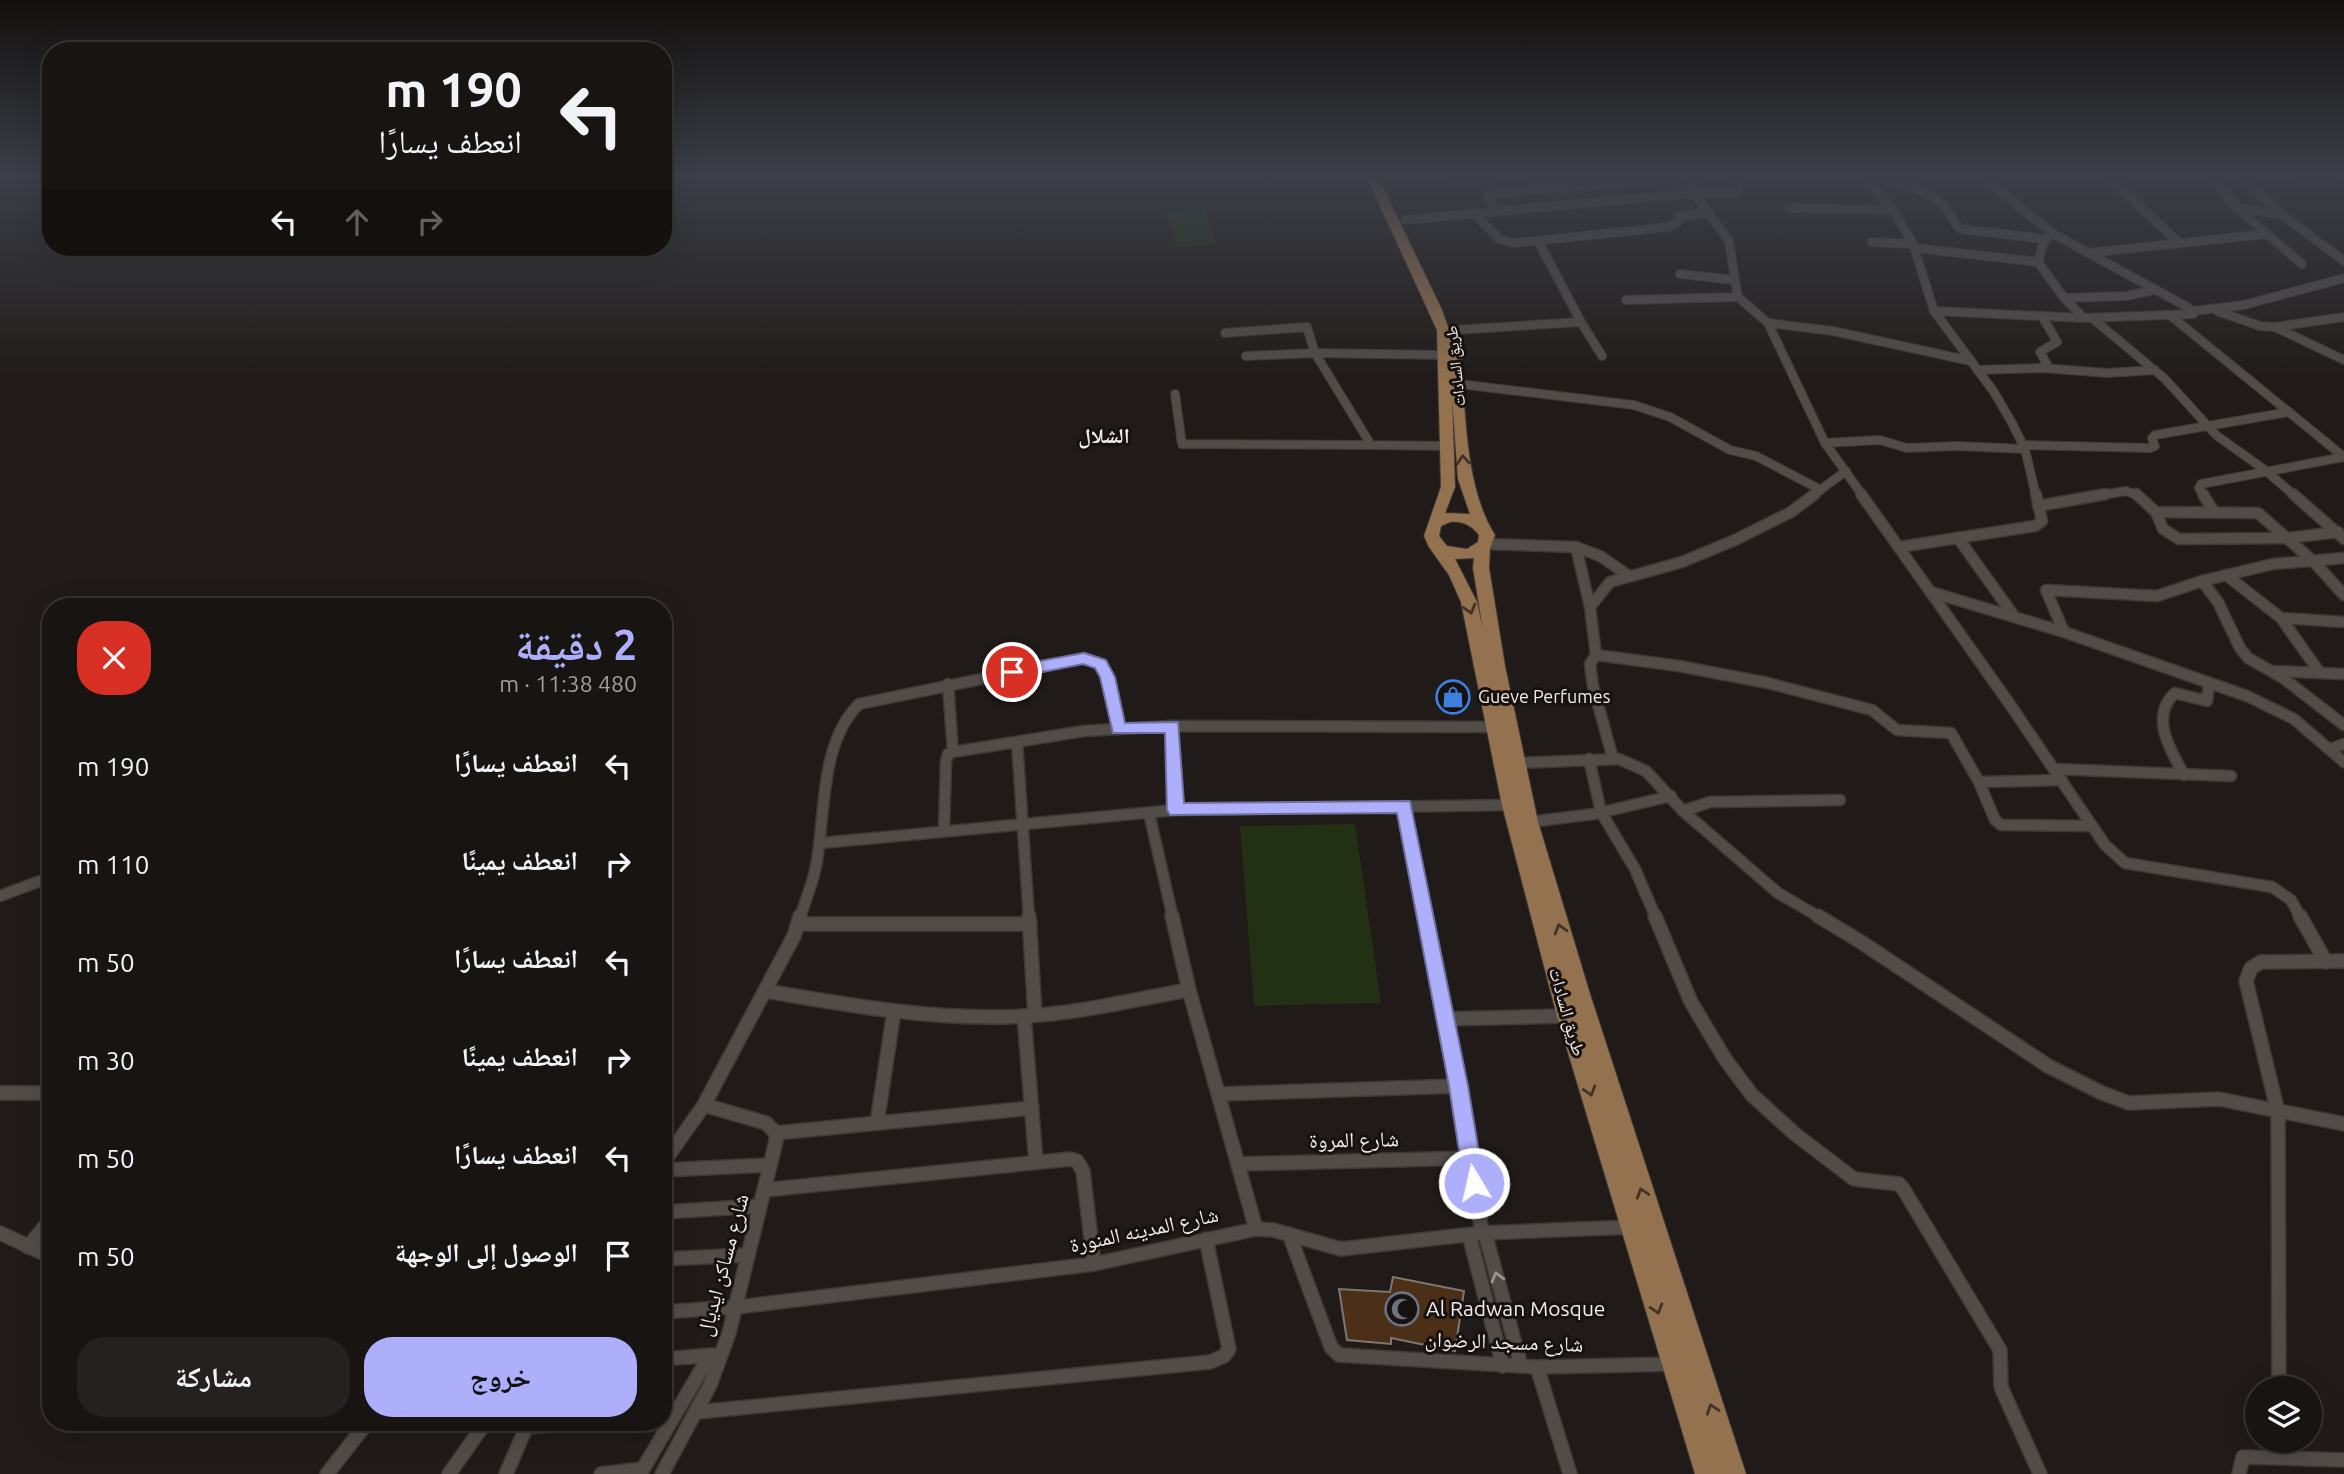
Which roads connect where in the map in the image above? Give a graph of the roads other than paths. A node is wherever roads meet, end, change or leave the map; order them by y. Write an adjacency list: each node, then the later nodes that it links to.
1 (1404, 244): 36 (main road, طريق السادات)
2 (1416, 244): 33 (main road, طريق السادات)
3 (1539, 244): 30 (street)
4 (1729, 244): 18 (street)
5 (1891, 244): 11 (street)
6 (2046, 244): 14 (street)
7 (2066, 244): 12 (street)
8 (2172, 244): 12 (street)
9 (2278, 244): 15 (street)
10 (2321, 244): 13 (street)
11 (1914, 246): 14 (street); 24 (street)
12 (2086, 253): 19 (street)
13 (2344, 261)
14 (2038, 262): 21 (street)
15 (2302, 264)
16 (1680, 274): 18 (street)
17 (2344, 278): 23 (street)
18 (1735, 280): 20 (street)
19 (2154, 290): 21 (street); 25 (street)
20 (1738, 298): 22 (street); 31 (street)
21 (2064, 298): 29 (street)
22 (1626, 299)
23 (2214, 309): 25 (street); 32 (street)
24 (1934, 311): 26 (street); 40 (street)
25 (2193, 311): 27 (street)
26 (2042, 316): 29 (street); 41 (street)
27 (2171, 316): 29 (street); 46 (street)
28 (2344, 317): 32 (street)
29 (2088, 318): 43 (street)
30 (1581, 322): 33 (street); 38 (street)
31 (1768, 323): 40 (street); 48 (street)
32 (2275, 327): 39 (street)
33 (1454, 330): 44 (main road, طريق السادات)
34 (1226, 333): 35 (street)
35 (1315, 353): 36 (street); 37 (street); 49 (street)
36 (1445, 355): 50 (main road, طريق السادات)
37 (1246, 356)
38 (1602, 356)
39 (2344, 360)
40 (1970, 361): 42 (street)
41 (2049, 368): 42 (street); 43 (street)
42 (1977, 370): 51 (street)
43 (2155, 370): 47 (street)
44 (1459, 384): 55 (street); 60 (main road, طريق السادات, one-way to 44)
45 (1175, 394): 49 (street)
46 (2289, 412): 47 (street); 52 (street)
47 (2207, 427): 51 (street); 53 (street)
48 (1825, 443): 51 (street); 54 (street)
49 (1371, 445): 50 (street)
50 (1447, 446): 59 (main road, طريق السادات)
51 (2024, 447): 56 (street)
52 (2344, 457): 53 (street)
53 (2264, 470): 58 (street); 61 (street)
54 (1846, 471): 55 (street); 66 (street)
55 (1821, 490): 71 (street)
56 (2038, 506): 57 (street); 62 (street)
57 (2156, 512): 58 (street); 63 (street)
58 (2214, 512): 63 (street)
59 (1436, 522): 60 (main road); 67 (main road)
60 (1481, 526): 64 (main road)
61 (2341, 534): 63 (street)
62 (1958, 538): 66 (street); 76 (street)
63 (2288, 538): 69 (street)
64 (1483, 546): 65 (street); 67 (main road); 97 (main road, طريق السادات)
65 (1576, 547): 71 (street); 75 (street)
66 (1899, 547): 73 (street)
67 (1440, 548): 88 (main road, طريق السادات, one-way to 88)
68 (2344, 558): 69 (street)
69 (2313, 561): 70 (street); 74 (street)
70 (2226, 575): 72 (street); 77 (street)
71 (1629, 576): 75 (street)
72 (2202, 581): 79 (street); 81 (street)
73 (1931, 592): 76 (street); 98 (street)
74 (2344, 595)
75 (1590, 607): 80 (street)
76 (2014, 616): 79 (street)
77 (2281, 618): 78 (street); 82 (street)
78 (2344, 622)
79 (2064, 632): 84 (street)
80 (1597, 655): 95 (street); 102 (street)
81 (2268, 670): 82 (street); 86 (street)
82 (2320, 673): 83 (street)
83 (2344, 674)
84 (2209, 683): 92 (street); 99 (street)
85 (948, 684): 89 (street); 93 (street); 115 (street)
86 (2344, 725)
87 (1172, 726): 88 (street); 89 (street); 107 (street)
88 (1494, 727): 105 (main road, طريق السادات)
89 (1119, 729): 90 (street)
90 (1017, 741): 93 (street); 113 (street)
91 (2344, 744): 92 (street)
92 (2331, 750): 96 (street)
93 (953, 752): 114 (street)
94 (1589, 759): 95 (street); 97 (street); 109 (street)
95 (1613, 759): 103 (street)
96 (2344, 762)
97 (1516, 763): 111 (main road, طريق السادات)
98 (2055, 769): 99 (street); 101 (street)
99 (2184, 775): 100 (street)
100 (2231, 776)
101 (2062, 780): 102 (street); 112 (street)
102 (1979, 782): 112 (street)
103 (1671, 796): 108 (street); 109 (street)
104 (1840, 800): 108 (street)
105 (1511, 805): 106 (street); 126 (main road, طريق السادات)
106 (1404, 806): 107 (street); 127 (street)
107 (1176, 810): 110 (street)
108 (1683, 811): 134 (street)
109 (1601, 812): 111 (street); 186 (street)
110 (1149, 813): 113 (street); 122 (street)
111 (1529, 822): 185 (main road, طريق السادات, one-way to 111)
112 (2092, 825): 121 (street)
113 (1023, 826): 114 (street); 119 (street)
114 (944, 831): 115 (street)
115 (821, 843): 118 (street)
116 (42, 880): 117 (street)
117 (0, 896)
118 (799, 924): 119 (street); 123 (street)
119 (1030, 924): 125 (street)
120 (2344, 961): 121 (street)
121 (2326, 962): 134 (street)
122 (1189, 990): 125 (street); 131 (street)
123 (766, 991): 124 (street); 132 (street)
124 (894, 1011): 125 (street); 135 (street)
125 (1030, 1015): 133 (street)
126 (1567, 1016): 127 (street); 147 (main road, طريق السادات, one-way to 147)
127 (1445, 1019): 128 (street)
128 (1459, 1086): 131 (street); 139 (street)
129 (0, 1093): 130 (street)
130 (42, 1094)
131 (1219, 1094): 141 (street)
132 (704, 1105): 137 (street); 138 (street)
133 (1032, 1108): 135 (street); 140 (street)
134 (2278, 1112): 136 (street); 167 (street)
135 (877, 1123): 137 (street)
136 (2344, 1124)
137 (776, 1133): 142 (street, شارع مساكن ايديال)
138 (672, 1150)
139 (1470, 1158): 141 (street, شارع المروة); 152 (street)
140 (1036, 1162): 144 (street); 158 (street)
141 (1238, 1164): 148 (street)
142 (770, 1165): 143 (street); 144 (street, شارع مساكن ايديال)
143 (672, 1170)
144 (764, 1190): 145 (street, شارع مساكن ايديال)
145 (760, 1206): 146 (street); 156 (street, شارع مساكن ايديال)
146 (672, 1211)
147 (1631, 1227): 152 (street, شارع المدينه المنورة); 163 (main road, طريق السادات, one-way to 163)
148 (1256, 1229): 151 (street, شارع المدينه المنورة); 153 (street, شارع المدينه المنورة)
149 (42, 1230): 154 (street)
150 (0, 1233): 154 (street)
151 (1289, 1234): 152 (street, شارع المدينه المنورة); 164 (street, شارع مسجد الرضوان)
152 (1479, 1234): 164 (street); 165 (street, one-way to 152)
153 (1206, 1239): 158 (street, شارع المدينه المنورة); 169 (street)
154 (29, 1247): 155 (street)
155 (42, 1253)
156 (748, 1255): 157 (street); 159 (street, شارع مساكن ايديال)
157 (672, 1259)
158 (1094, 1264): 159 (street, شارع المدينه المنورة)
159 (737, 1307): 160 (street, شارع المدينه المنورة); 161 (street, شارع مساكن ايديال)
160 (672, 1311)
161 (716, 1354): 162 (street); 168 (street); 169 (street, شارع مساكن ايديال)
162 (672, 1358)
163 (1674, 1363): 166 (street, شارع مسجد الرضوان); 184 (main road, طريق السادات)
164 (1503, 1366): 165 (street, شارع مسجد الرضوان)
165 (1521, 1366): 166 (street, شارع مسجد الرضوان)
166 (1537, 1367): 183 (street)
167 (2279, 1376)
168 (672, 1410)
169 (697, 1412): 182 (street, شارع مساكن ايديال)
170 (361, 1431): 178 (street)
171 (479, 1431): 179 (street)
172 (524, 1431): 180 (street)
173 (661, 1431): 177 (street)
174 (2280, 1453): 175 (street)
175 (2280, 1458): 176 (street); 187 (street)
176 (2344, 1460)
177 (641, 1472): 181 (street)
178 (327, 1474)
179 (449, 1474)
180 (506, 1474)
181 (601, 1474)
182 (662, 1474)
183 (1570, 1474)
184 (1708, 1474)
185 (1733, 1474)
186 (2040, 1474)
187 (2239, 1474)

